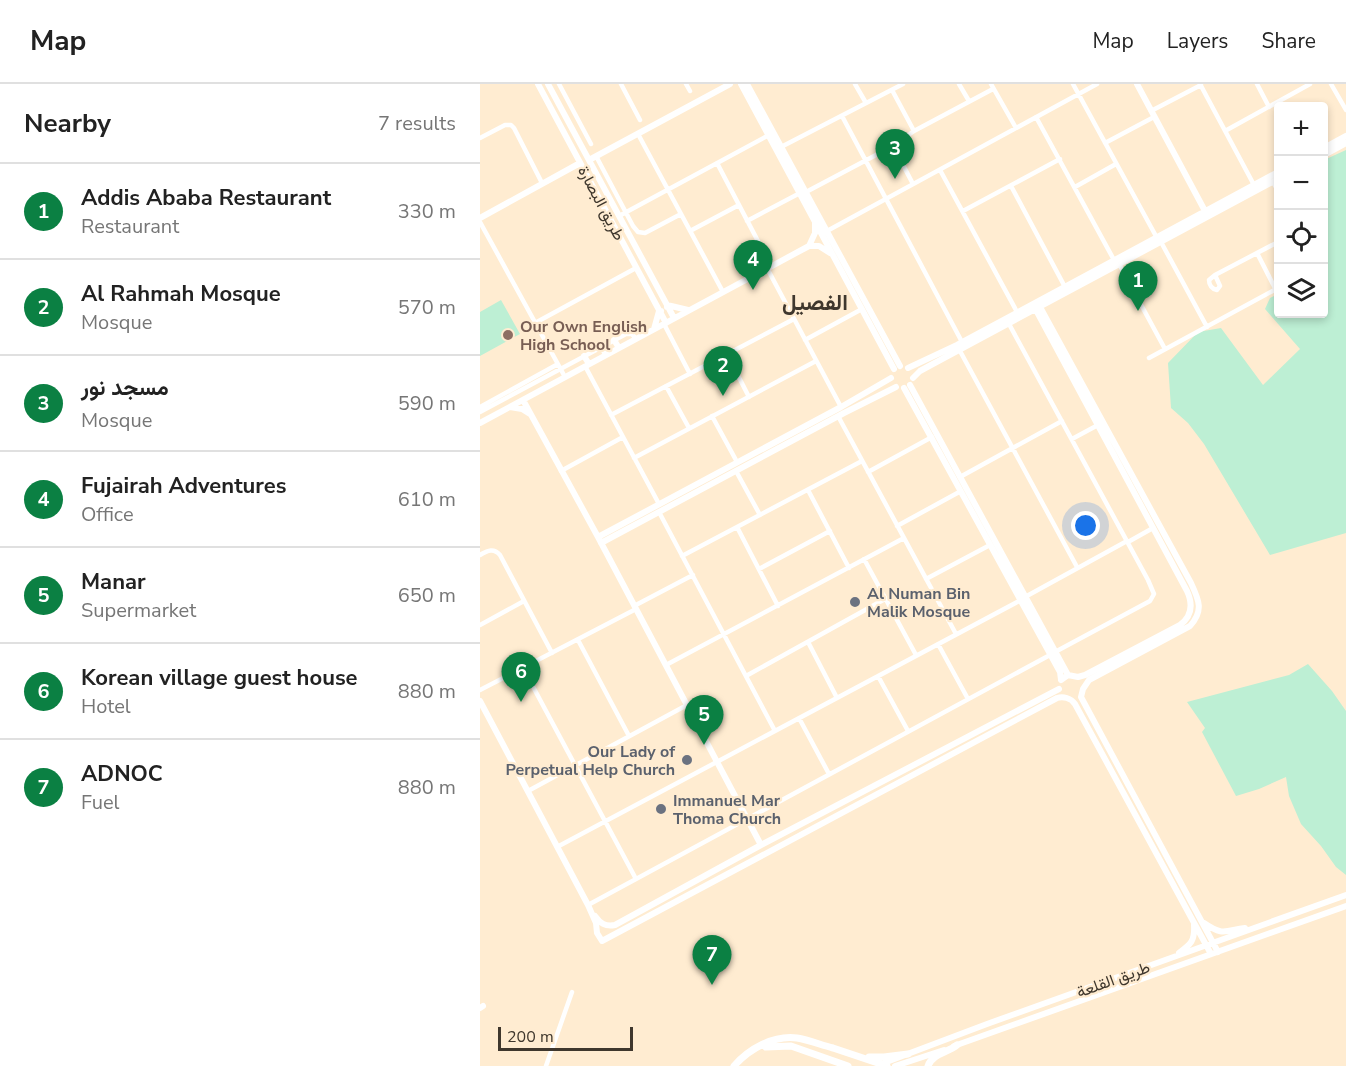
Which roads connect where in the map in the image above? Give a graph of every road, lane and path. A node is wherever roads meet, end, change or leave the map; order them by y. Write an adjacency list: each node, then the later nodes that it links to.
1 (538, 84): 48 (street, طريق البصارة)
2 (548, 84): 46 (street, طريق البصارة)
3 (559, 84): 39 (street)
4 (621, 84): 29 (street)
5 (686, 84): 20 (street)
6 (730, 84): 33 (street)
7 (746, 84): 34 (street); 42 (street)
8 (855, 84): 23 (street)
9 (903, 84): 19 (street)
10 (959, 84): 22 (street)
11 (1073, 84): 21 (street)
12 (1097, 84): 21 (street)
13 (1137, 84): 26 (street)
14 (1257, 84): 24 (street)
15 (1311, 84): 24 (street)
16 (1331, 84): 25 (street)
17 (1201, 85): 26 (street); 32 (street)
18 (992, 86): 22 (street); 30 (street)
19 (892, 90): 23 (street); 31 (street)
20 (690, 91)
21 (1079, 94): 28 (street); 37 (street)
22 (969, 101): 31 (street)
23 (866, 103): 27 (street)
24 (1269, 107): 32 (street)
25 (1346, 110)
26 (1153, 114): 37 (street); 65 (street)
27 (842, 116): 42 (street); 47 (street)
28 (1036, 117): 30 (street); 45 (street)
29 (640, 120)
30 (1016, 128): 51 (street)
31 (914, 131): 41 (street)
32 (1225, 131): 56 (street)
33 (638, 134): 44 (street); 59 (street)
34 (769, 135): 49 (street); 60 (street)
35 (1346, 136): 40 (street)
36 (480, 138): 54 (street)
37 (1105, 143): 50 (street)
38 (1346, 143): 43 (street)
39 (591, 144)
40 (1328, 145)
41 (892, 146): 47 (street); 55 (street)
42 (781, 147): 60 (street)
43 (1328, 152)
44 (596, 156): 46 (street); 66 (street)
45 (1060, 159): 57 (street); 58 (street)
46 (589, 160): 66 (street, طريق البصارة)
47 (866, 160): 60 (street); 61 (street)
48 (580, 163): 54 (street); 80 (street, طريق البصارة)
49 (717, 163): 59 (street); 62 (street)
50 (1116, 164): 58 (street); 73 (street)
51 (940, 170): 55 (street); 64 (street)
52 (1274, 174): 56 (street)
53 (1274, 181): 63 (street)
54 (542, 183): 68 (street)
55 (913, 184): 61 (street)
56 (1254, 185): 63 (street)
57 (1011, 186): 64 (street); 83 (street)
58 (1075, 187): 78 (street)
59 (668, 190): 66 (street); 67 (street)
60 (803, 193): 69 (street); 70 (street); 72 (street)
61 (887, 199): 72 (street); 103 (street)
62 (739, 205): 69 (street); 71 (street)
63 (1218, 208): 65 (street); 73 (street)
64 (963, 211): 91 (street)
65 (1205, 211): 73 (street)
66 (622, 214): 67 (street); 86 (street, طريق البصارة)
67 (681, 214): 71 (street)
68 (480, 220): 94 (street)
69 (747, 221): 79 (street)
70 (815, 222): 75 (street); 77 (street)
71 (690, 231): 85 (street)
72 (827, 231): 115 (street)
73 (1159, 240): 78 (street); 97 (street)
74 (1274, 244): 76 (street)
75 (809, 246): 77 (street); 79 (street)
76 (1257, 253): 81 (street); 82 (street)
77 (834, 256): 88 (street)
78 (1117, 262): 83 (street); 87 (street); 106 (street)
79 (769, 267): 85 (street); 93 (street)
80 (636, 268): 90 (street, طريق البصارة); 94 (street)
81 (1215, 275)
82 (1274, 284)
83 (1065, 286): 91 (street)
84 (1274, 291): 97 (street)
85 (723, 292): 89 (street)
86 (667, 305): 89 (street); 90 (street); 92 (street, طريق البصارة)
87 (1038, 308): 96 (street); 99 (street)
88 (862, 309): 102 (street); 115 (street)
89 (688, 310): 92 (street)
90 (659, 311): 95 (street, طريق البصارة); 98 (street)
91 (1017, 312): 103 (street)
92 (674, 318): 95 (street)
93 (794, 319): 102 (street); 108 (street)
94 (535, 323): 114 (street)
95 (665, 323): 98 (street); 117 (street)
96 (1009, 324): 107 (street); 135 (street)
97 (1207, 327): 106 (street)
98 (654, 329): 100 (street)
99 (1053, 335): 137 (street); 197 (street)
100 (636, 339): 101 (street); 105 (street)
101 (614, 340): 104 (street); 105 (street)
102 (805, 340): 112 (street)
103 (962, 342): 116 (street)
104 (602, 346): 109 (street); 110 (street)
105 (619, 348): 109 (street)
106 (1165, 350): 111 (street)
107 (960, 351): 120 (street); 142 (street)
108 (727, 354): 117 (street); 125 (street)
109 (606, 355): 113 (street)
110 (584, 356): 113 (street); 114 (street)
111 (1149, 358)
112 (816, 361): 125 (street); 128 (street)
113 (587, 365): 118 (street); 131 (street)
114 (559, 366): 118 (street); 129 (street)
115 (897, 368): 116 (street); 119 (street)
116 (908, 368): 120 (street)
117 (690, 374): 121 (street)
118 (565, 377): 124 (street)
119 (891, 378): 122 (street); 128 (street)
120 (913, 378): 123 (street)
121 (666, 386): 131 (street); 138 (street)
122 (896, 387): 123 (street); 133 (street)
123 (907, 387): 140 (street); 149 (street)
124 (536, 393): 126 (street); 130 (street)
125 (749, 397): 132 (street)
126 (523, 400): 127 (street); 130 (street)
127 (510, 407): 130 (street); 134 (street)
128 (841, 407): 145 (street)
129 (482, 408): 134 (street)
130 (531, 414): 146 (street)
131 (611, 415): 139 (street)
132 (712, 416): 138 (street); 145 (street)
133 (838, 416): 144 (street); 147 (street)
134 (490, 417): 136 (street)
135 (1062, 421): 141 (street); 142 (street)
136 (480, 423)
137 (1098, 425): 141 (street); 158 (street)
138 (689, 428): 143 (street)
139 (623, 437): 143 (street); 146 (street)
140 (932, 437): 148 (street); 151 (street)
141 (1072, 439): 163 (street)
142 (1013, 448): 149 (street); 169 (street)
143 (634, 458): 152 (street)
144 (862, 461): 148 (street); 150 (street)
145 (737, 462): 152 (street)
146 (561, 471): 155 (street)
147 (736, 471): 153 (street); 154 (street)
148 (868, 472): 156 (street)
149 (960, 477): 175 (street)
150 (807, 490): 154 (street); 159 (street)
151 (961, 491): 156 (street); 164 (street)
152 (659, 504): 160 (street)
153 (659, 512): 160 (street); 167 (street)
154 (760, 515): 157 (street)
155 (591, 526): 160 (street); 162 (street)
156 (897, 526): 161 (street)
157 (737, 527): 167 (street); 170 (street)
158 (1153, 528): 163 (street); 193 (street)
159 (830, 531): 170 (street); 171 (street)
160 (611, 534): 162 (street); 165 (street)
161 (904, 538): 168 (street); 173 (street)
162 (599, 540): 165 (street)
163 (1127, 541): 169 (street); 186 (street)
164 (990, 545): 173 (street); 175 (street)
165 (606, 554): 178 (street)
166 (480, 555): 176 (street)
167 (682, 556): 172 (street)
168 (864, 559): 171 (street); 174 (street)
169 (1077, 567): 175 (street)
170 (759, 568): 177 (street)
171 (849, 568): 177 (street)
172 (693, 575): 178 (street); 181 (street)
173 (926, 579): 180 (street)
174 (885, 599): 183 (street); 187 (street)
175 (1023, 599): 180 (street); 186 (street)
176 (524, 602): 179 (street); 185 (street)
177 (778, 606): 181 (street)
178 (635, 607): 182 (street); 188 (street)
179 (480, 625)
180 (956, 634): 184 (street)
181 (724, 635): 188 (street); 191 (street)
182 (578, 640): 185 (street); 206 (street)
183 (808, 642): 191 (street); 198 (street)
184 (938, 644): 187 (street); 200 (street)
185 (552, 653): 189 (street)
186 (1052, 653): 190 (street); 194 (street); 200 (street)
187 (916, 655): 192 (street)
188 (666, 665): 202 (street)
189 (523, 668): 196 (street); 208 (street)
190 (1068, 675): 193 (street); 194 (street)
191 (746, 676): 204 (street)
192 (878, 676): 198 (street); 205 (street)
193 (1078, 677): 197 (street)
194 (1061, 680): 195 (street)
195 (1059, 689): 199 (street); 211 (street)
196 (480, 690)
197 (1082, 692): 199 (street); 224 (street)
198 (837, 698): 203 (street)
199 (1067, 698): 212 (street); 223 (street)
200 (968, 699): 205 (street)
201 (480, 701): 210 (street)
202 (687, 705): 206 (street); 207 (street)
203 (799, 718): 204 (street); 209 (street)
204 (775, 731): 207 (street)
205 (908, 731): 209 (street)
206 (629, 736): 208 (street)
207 (717, 762): 214 (street); 215 (street)
208 (575, 765): 210 (street); 215 (street)
209 (829, 774): 214 (street)
210 (528, 791): 218 (street)
211 (856, 796): 212 (street); 213 (street)
212 (838, 815): 216 (street)
213 (816, 816): 216 (street); 217 (street)
214 (747, 818): 217 (street); 219 (street)
215 (605, 821): 218 (street); 219 (street)
216 (798, 836): 222 (street)
217 (761, 845): 222 (street)
218 (557, 847): 222 (street)
219 (636, 879): 222 (street)
220 (1346, 895): 225 (street, طريق القلعة)
221 (1346, 906): 227 (street, طريق القلعة)
222 (589, 908)
223 (1194, 921): 226 (street); 228 (street)
224 (1201, 921): 225 (street); 226 (street)
225 (1252, 929): 226 (street, طريق القلعة)
226 (1210, 944): 227 (street); 228 (street, طريق القلعة)
227 (1215, 953): 230 (street, طريق القلعة)
228 (1174, 957): 233 (street, طريق القلعة)
229 (572, 992): 235 (street)
230 (957, 1045): 238 (street, طريق القلعة); 239 (main road)
231 (749, 1052): 232 (main road); 236 (main road); 237 (main road)
232 (846, 1052): 233 (main road); 234 (main road)
233 (908, 1054): 234 (street, طريق القلعة)
234 (884, 1065)
235 (546, 1066)
236 (734, 1066)
237 (848, 1066)
238 (895, 1066)
239 (928, 1066)

